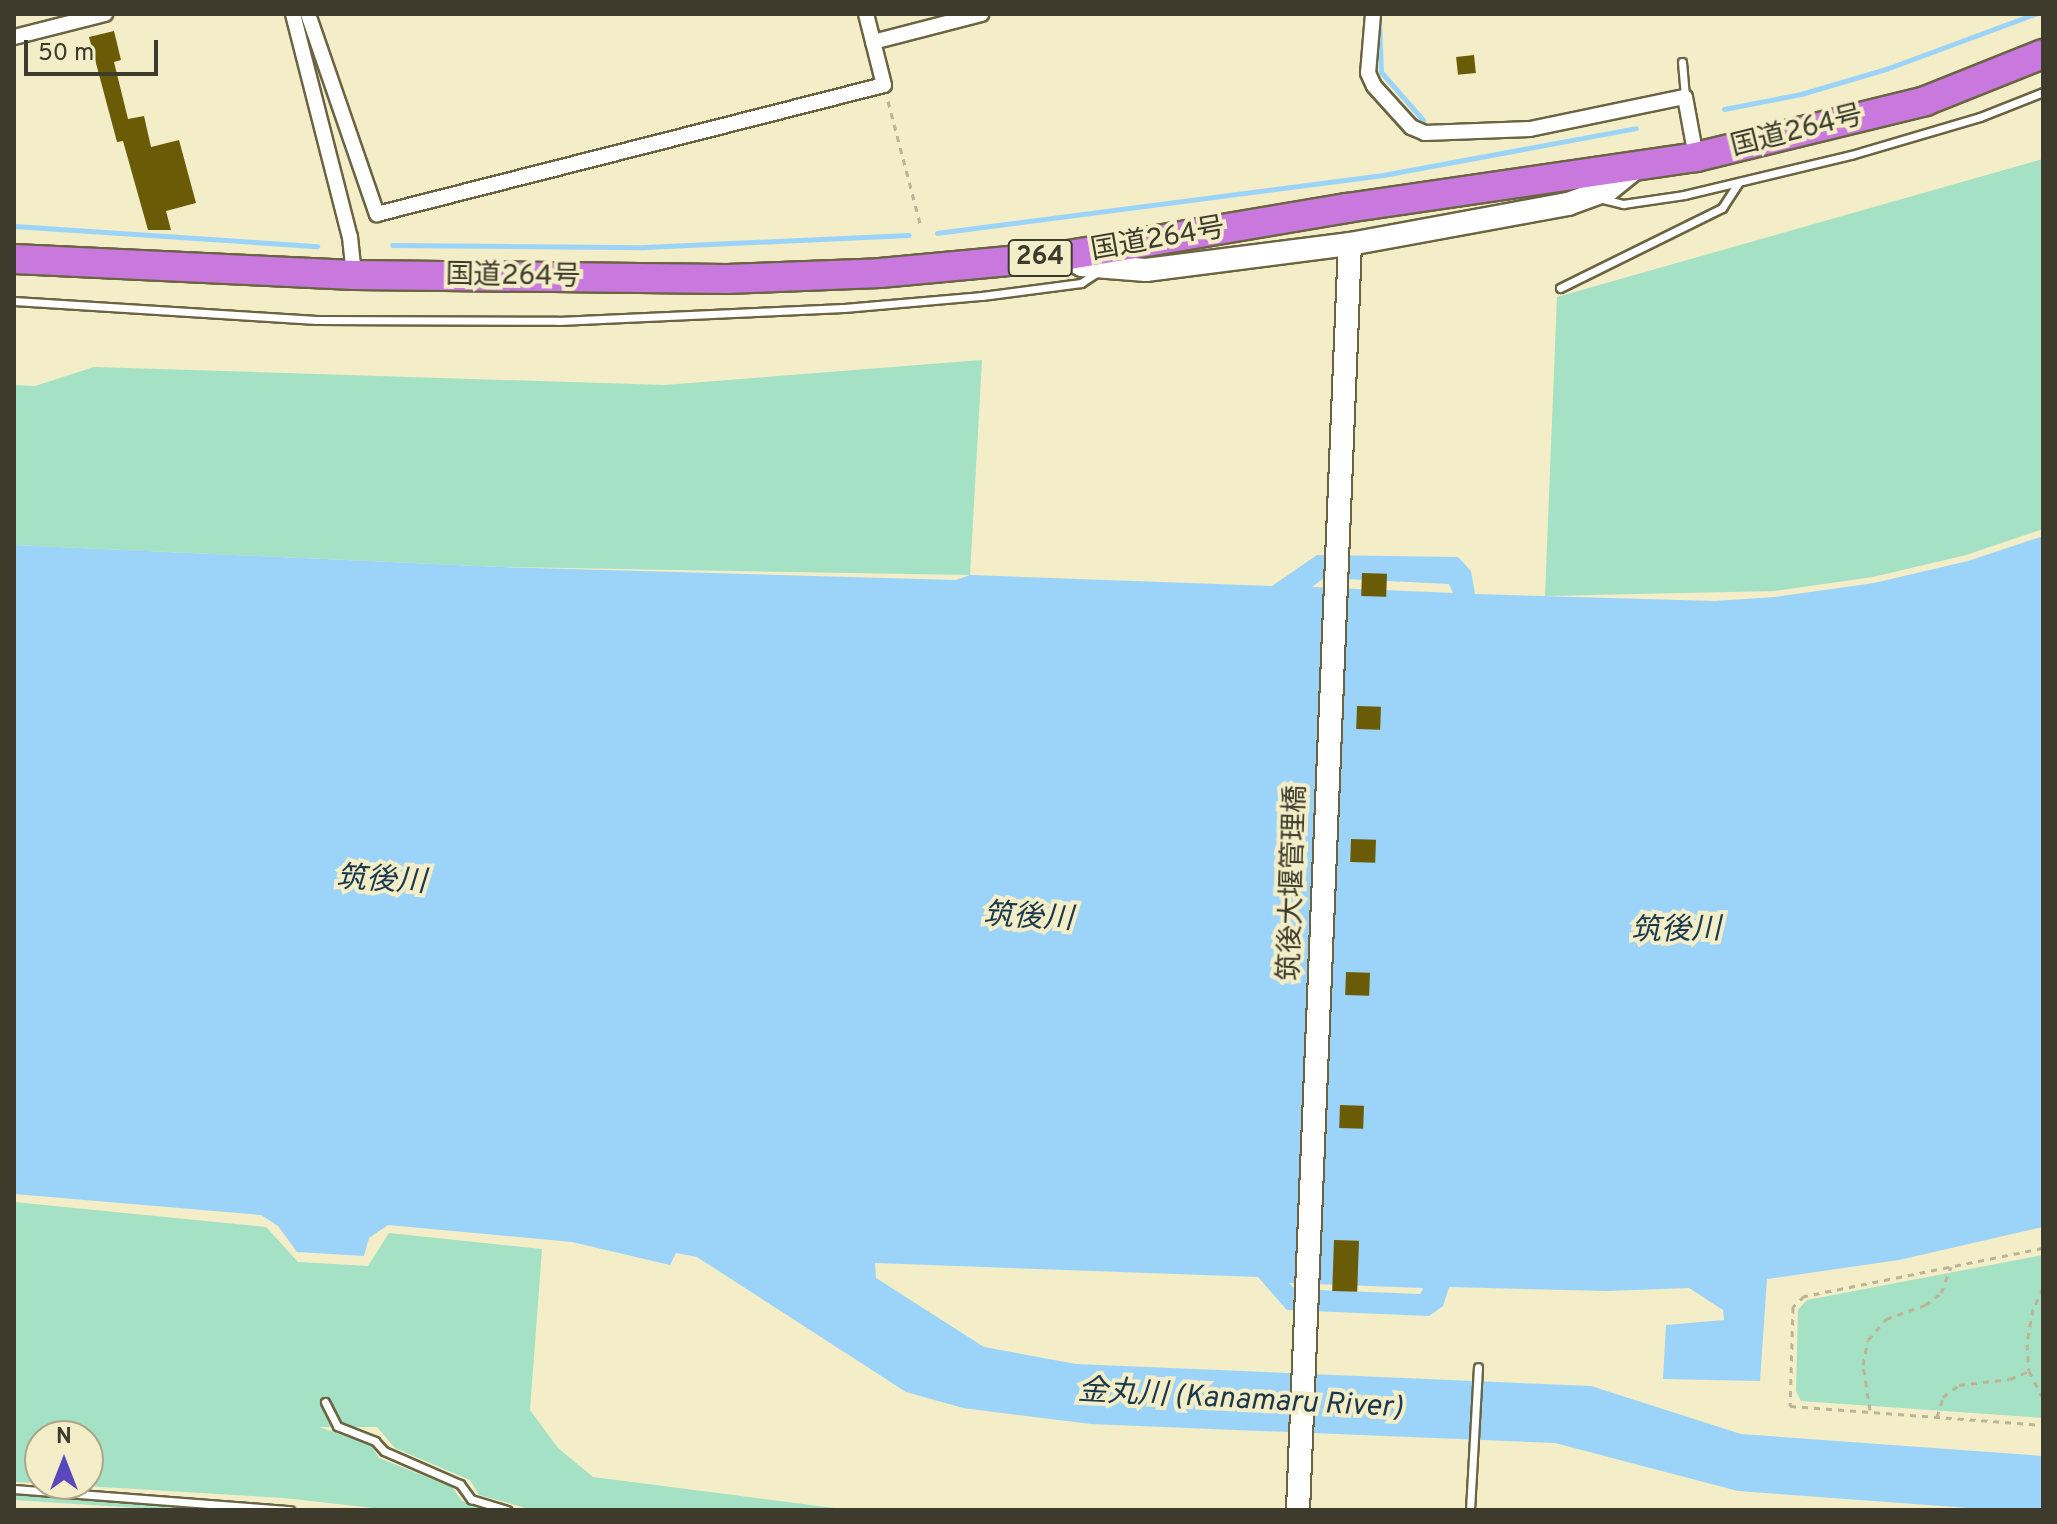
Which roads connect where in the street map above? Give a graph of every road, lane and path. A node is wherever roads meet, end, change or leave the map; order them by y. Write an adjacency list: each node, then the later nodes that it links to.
1 (105, 14): 7 (street)
2 (293, 14): 23 (street)
3 (308, 14): 11 (street)
4 (866, 14): 8 (street)
5 (981, 14): 8 (street)
6 (1373, 14): 13 (street)
7 (14, 37)
8 (873, 42): 11 (street)
9 (2043, 54): 14 (highway, 国道264号 / 264)
10 (1682, 62): 13 (lane)
11 (884, 85): 18 (path)
12 (2043, 92): 16 (lane)
13 (1685, 97): 14 (street)
14 (1696, 157): 15 (highway, 国道264号 / 264)
15 (1637, 166): 17 (street); 20 (highway, 国道264号 / 264)
16 (1739, 182): 17 (lane); 24 (lane)
17 (1589, 196): 19 (street)
18 (921, 227)
19 (1350, 251): 22 (street); 39 (street, 筑後大堰管理橋)
20 (1063, 256): 22 (street); 23 (highway, 国道264号 / 264)
21 (14, 259): 23 (highway, 国道264号 / 264)
22 (1104, 268): 25 (lane)
23 (354, 275)
24 (1560, 288)
25 (14, 301)
26 (2043, 1248): 27 (path)
27 (1951, 1267): 33 (path); 33 (path)
28 (2043, 1288): 30 (path)
29 (1478, 1367): 40 (lane)
30 (2029, 1371): 31 (path); 34 (path)
31 (2043, 1398)
32 (325, 1402): 38 (lane)
33 (1870, 1412): 34 (path)
34 (1937, 1417): 35 (path)
35 (2043, 1425)
36 (14, 1489): 37 (lane)
37 (290, 1510)
38 (507, 1510)
39 (1298, 1510)
40 (1470, 1510)

